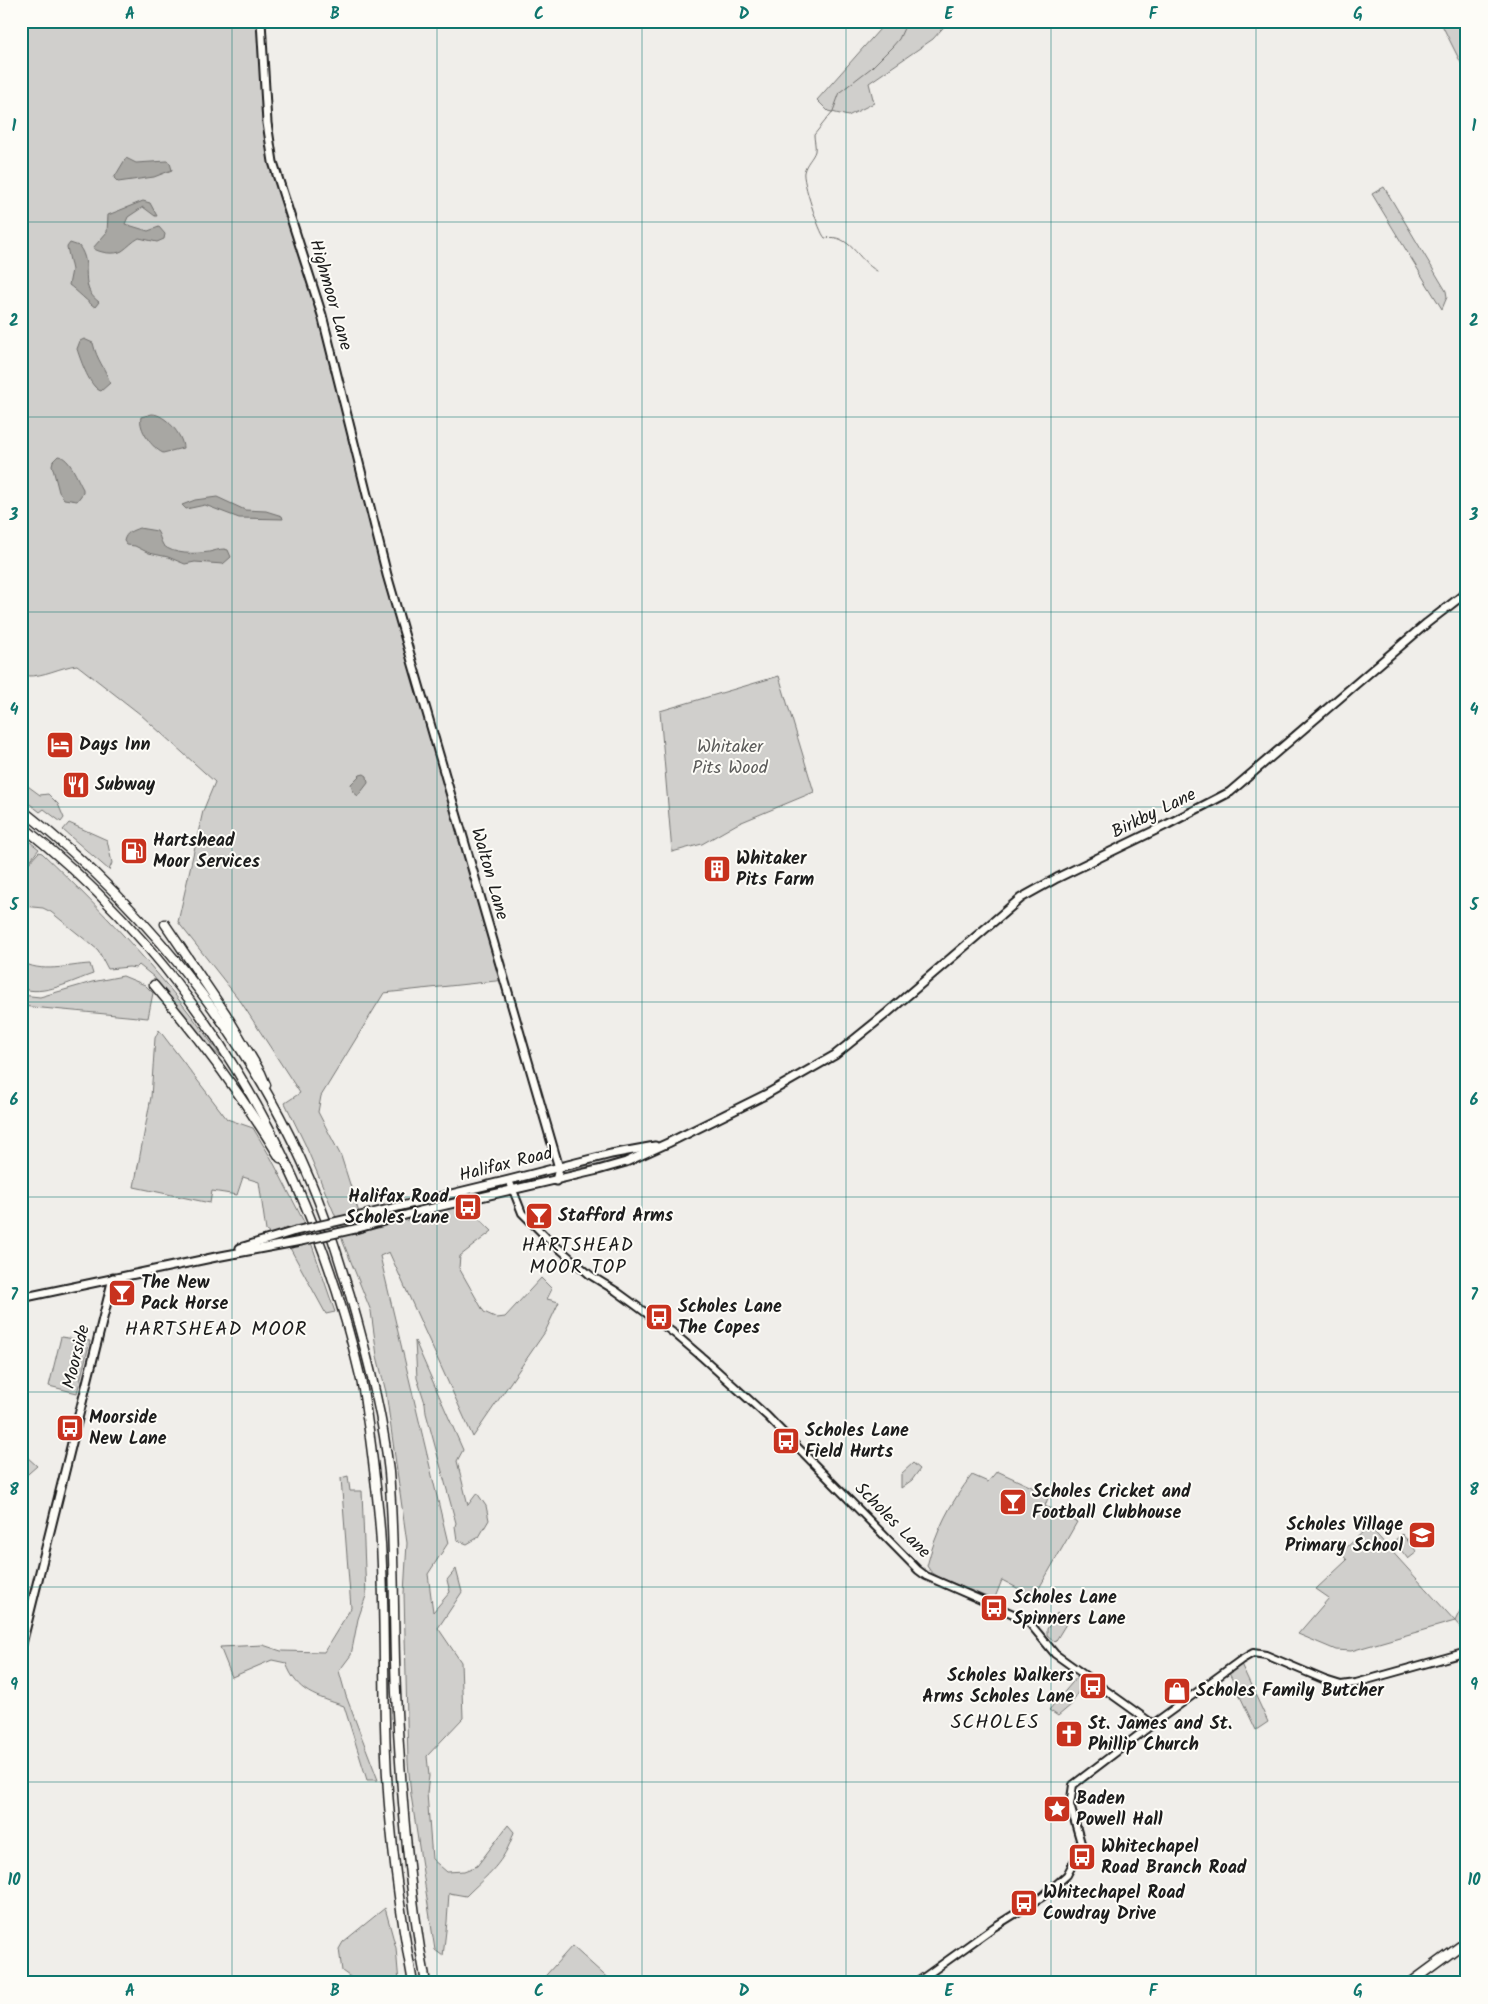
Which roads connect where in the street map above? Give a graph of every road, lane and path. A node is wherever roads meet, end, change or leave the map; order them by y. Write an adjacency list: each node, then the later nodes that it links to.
1 (261, 21): 2 (main road, Highmoor Lane)
2 (387, 575): 11 (main road, Walton Lane)
3 (1467, 592): 8 (main road, Birkby Lane)
4 (21, 809): 9 (highway)
5 (21, 825): 15 (highway)
6 (165, 924): 9 (highway)
7 (154, 985): 15 (highway)
8 (845, 1048): 10 (main road, Halifax Road)
9 (275, 1109): 25 (highway)
10 (668, 1143): 11 (main road, Halifax Road); 12 (main road, Halifax Road)
11 (559, 1168): 12 (main road); 13 (main road, Halifax Road); 14 (main road, Walton Lane)
12 (596, 1171): 14 (main road, Halifax Road)
13 (510, 1180): 16 (main road, Scholes Lane); 17 (main road, Halifax Road, bridge)
14 (556, 1181): 16 (main road, Halifax Road)
15 (298, 1188): 24 (highway)
16 (513, 1191): 17 (main road, Halifax Road, bridge); 22 (main road, Scholes Lane)
17 (216, 1256): 18 (main road)
18 (113, 1278): 19 (main road); 20 (main road, Moorside)
19 (21, 1298)
20 (21, 1648)
21 (1467, 1652): 22 (main road)
22 (1153, 1724): 26 (main road)
23 (1467, 1941): 27 (highway)
24 (413, 1983)
25 (426, 1983)
26 (916, 1983)
27 (1410, 1983)

